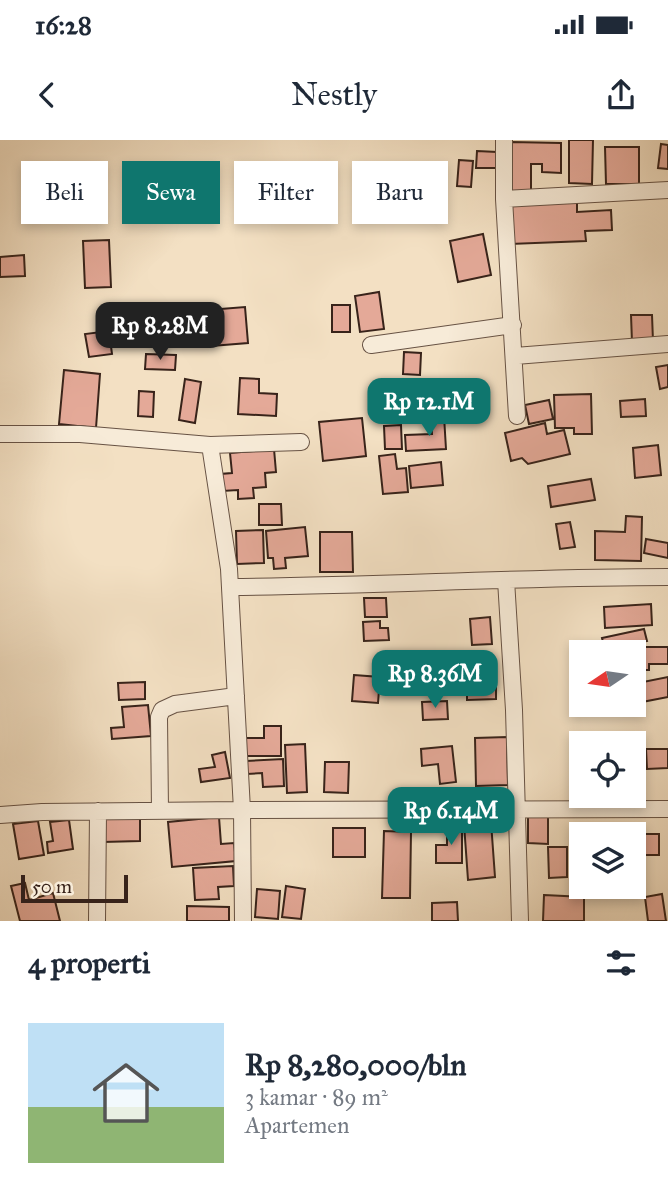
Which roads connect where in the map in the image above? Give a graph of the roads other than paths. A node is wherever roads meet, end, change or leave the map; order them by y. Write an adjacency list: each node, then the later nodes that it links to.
1 (503, 140): 3 (street)
2 (668, 190): 3 (street)
3 (505, 199): 4 (street)
4 (513, 325): 6 (street); 7 (street)
5 (668, 344): 7 (street)
6 (372, 345)
7 (515, 356): 8 (street)
8 (517, 416)
9 (0, 434): 11 (street)
10 (301, 442): 11 (street)
11 (210, 445): 14 (street)
12 (668, 577): 13 (street)
13 (506, 580): 14 (street); 16 (street)
14 (230, 587): 15 (street)
15 (236, 696): 18 (street); 20 (street)
16 (516, 807): 17 (street); 18 (street); 24 (street)
17 (668, 809)
18 (242, 810): 20 (street); 23 (street)
19 (98, 811): 20 (street); 21 (street); 22 (street)
20 (160, 811)
21 (0, 815)
22 (97, 921)
23 (243, 921)
24 (520, 921)

